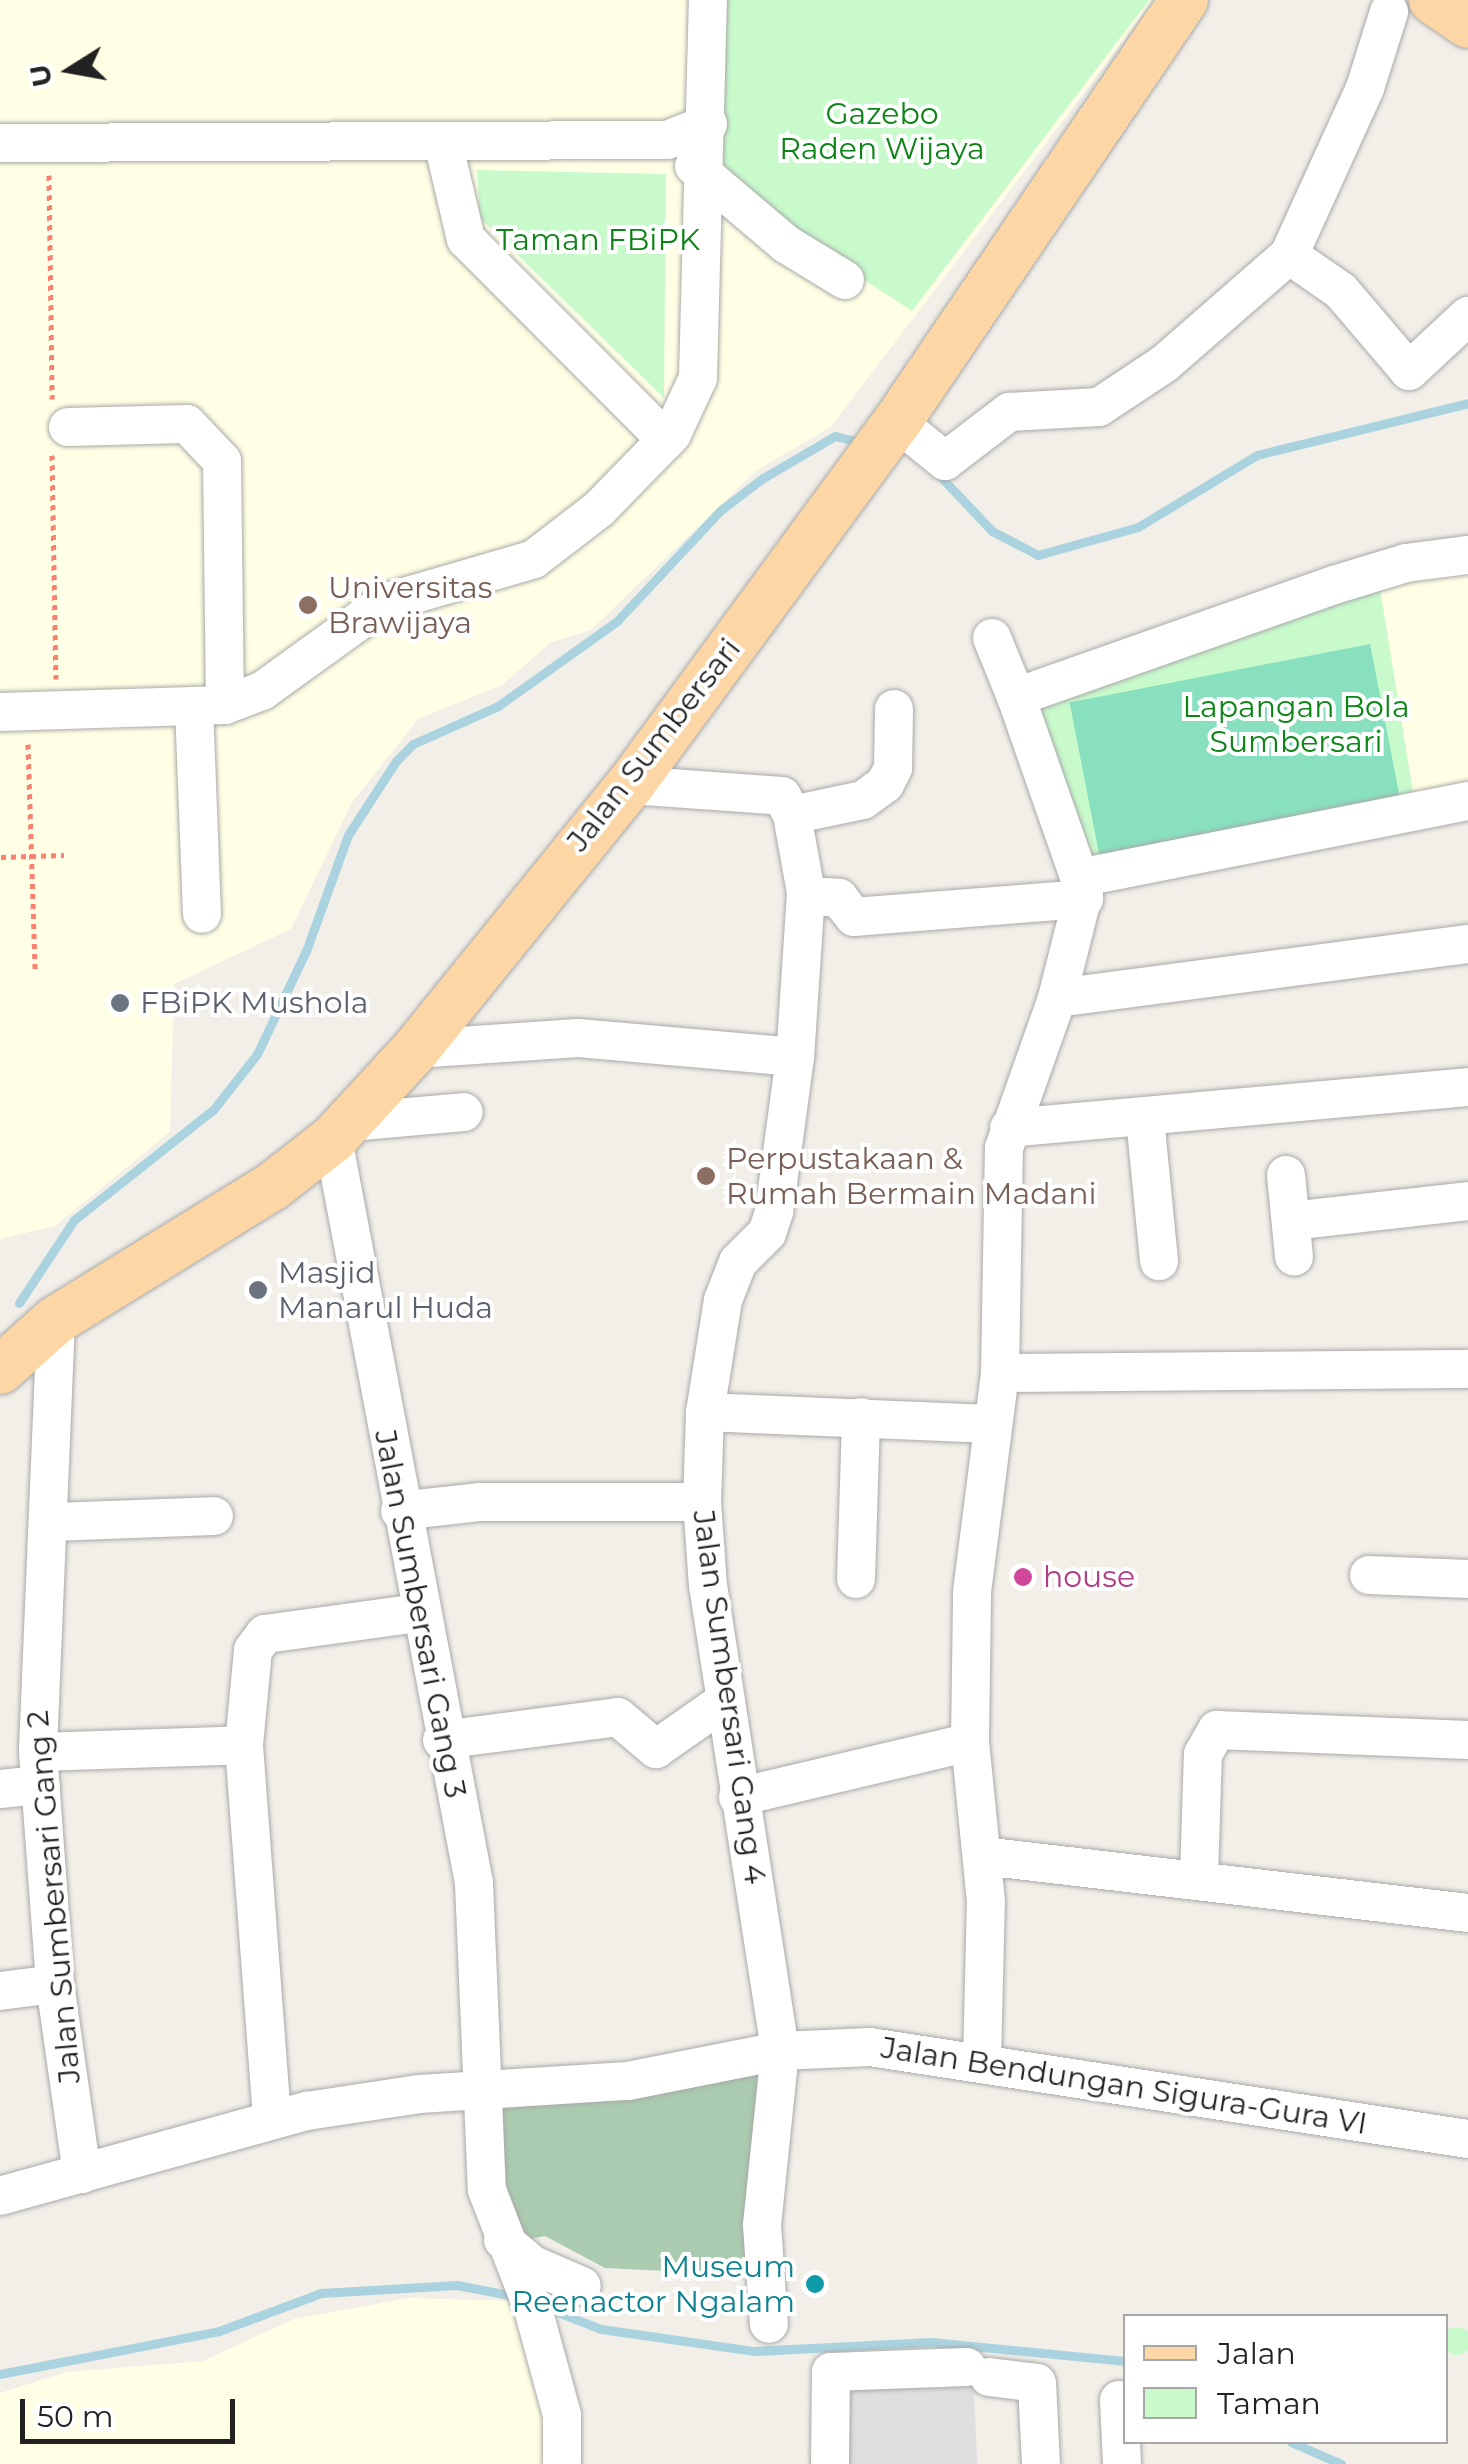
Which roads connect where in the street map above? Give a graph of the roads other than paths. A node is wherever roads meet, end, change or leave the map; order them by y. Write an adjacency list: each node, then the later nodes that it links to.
1 (708, 0): 5 (street)
2 (1184, 0): 14 (main road, Jalan Sumbersari)
3 (1411, 6): 4 (main road); 10 (street)
4 (1468, 24)
5 (708, 124): 6 (street); 9 (street)
6 (667, 140): 7 (street); 9 (street)
7 (443, 142): 8 (street); 15 (street)
8 (0, 144)
9 (705, 176): 11 (street); 15 (street)
10 (1290, 255): 12 (street); 14 (street)
11 (845, 280)
12 (1468, 316)
13 (68, 427): 19 (street)
14 (884, 439): 22 (main road, Jalan Sumbersari)
15 (666, 440): 19 (street)
16 (1468, 554): 18 (street)
17 (992, 638): 18 (street)
18 (1016, 697): 25 (street)
19 (209, 706): 21 (street); 27 (street)
20 (894, 709): 24 (street)
21 (13, 712)
22 (630, 785): 24 (street); 30 (main road, Jalan Sumbersari)
23 (1468, 801): 25 (street)
24 (792, 815): 26 (street, Jalan Sumbersari Gang 4)
25 (1084, 888): 26 (street); 29 (street)
26 (806, 896): 31 (street, Jalan Sumbersari Gang 4)
27 (202, 914)
28 (1468, 944): 29 (street)
29 (1057, 998): 35 (street)
30 (416, 1048): 31 (street); 36 (main road, Jalan Sumbersari)
31 (796, 1057): 44 (street, Jalan Sumbersari Gang 4)
32 (1468, 1087): 34 (street)
33 (464, 1112): 36 (street)
34 (1145, 1118): 35 (street); 39 (street)
35 (1009, 1128): 43 (street)
36 (342, 1131): 40 (main road, Jalan Sumbersari); 48 (street, Jalan Sumbersari Gang 3)
37 (1286, 1174): 38 (street)
38 (1468, 1202)
39 (1158, 1261)
40 (57, 1327): 41 (main road, Jalan Sumbersari); 50 (street, Jalan Sumbersari Gang 2)
41 (0, 1370)
42 (1468, 1370): 43 (street)
43 (1000, 1373): 46 (street)
44 (705, 1412): 45 (street); 47 (street, Jalan Sumbersari Gang 4)
45 (861, 1417): 46 (street); 52 (street)
46 (990, 1424): 58 (street)
47 (702, 1502): 48 (street); 55 (street, Jalan Sumbersari Gang 4)
48 (400, 1511): 54 (street, Jalan Sumbersari Gang 3)
49 (214, 1516): 50 (street)
50 (52, 1522): 60 (street, Jalan Sumbersari Gang 2)
51 (1369, 1575): 53 (street)
52 (856, 1579)
53 (1468, 1579)
54 (418, 1613): 56 (street, Jalan Sumbersari Gang 3); 59 (street)
55 (726, 1700): 56 (street); 62 (street, Jalan Sumbersari Gang 4)
56 (442, 1740): 70 (street, Jalan Sumbersari Gang 3)
57 (1468, 1740): 64 (street)
58 (970, 1742): 62 (street); 63 (street)
59 (244, 1745): 60 (street); 71 (street)
60 (40, 1769): 61 (street); 66 (street, Jalan Sumbersari Gang 2)
61 (0, 1788)
62 (738, 1797): 68 (street, Jalan Sumbersari Gang 4)
63 (983, 1856): 64 (street); 69 (street)
64 (1199, 1878): 65 (street)
65 (1468, 1913)
66 (55, 1984): 67 (street); 73 (street, Jalan Sumbersari Gang 2)
67 (0, 1991)
68 (780, 2051): 69 (street, Jalan Bendungan Sigura-Gura VI); 70 (street, Jalan Bendungan Sigura-Gura VI); 77 (street, Jalan Sumbersari Gang 4)
69 (982, 2061): 72 (street, Jalan Bendungan Sigura-Gura VI)
70 (486, 2090): 71 (street); 75 (street, Jalan Sumbersari Gang 3)
71 (272, 2118): 73 (street)
72 (1468, 2140)
73 (82, 2174): 74 (street)
74 (0, 2196)
75 (502, 2238): 76 (street); 79 (street, Jalan Sumbersari Gang 3)
76 (582, 2286)
77 (769, 2324)
78 (1119, 2400): 82 (street)
79 (562, 2464)
80 (830, 2464): 81 (street)
81 (1041, 2464)
82 (1122, 2464)

